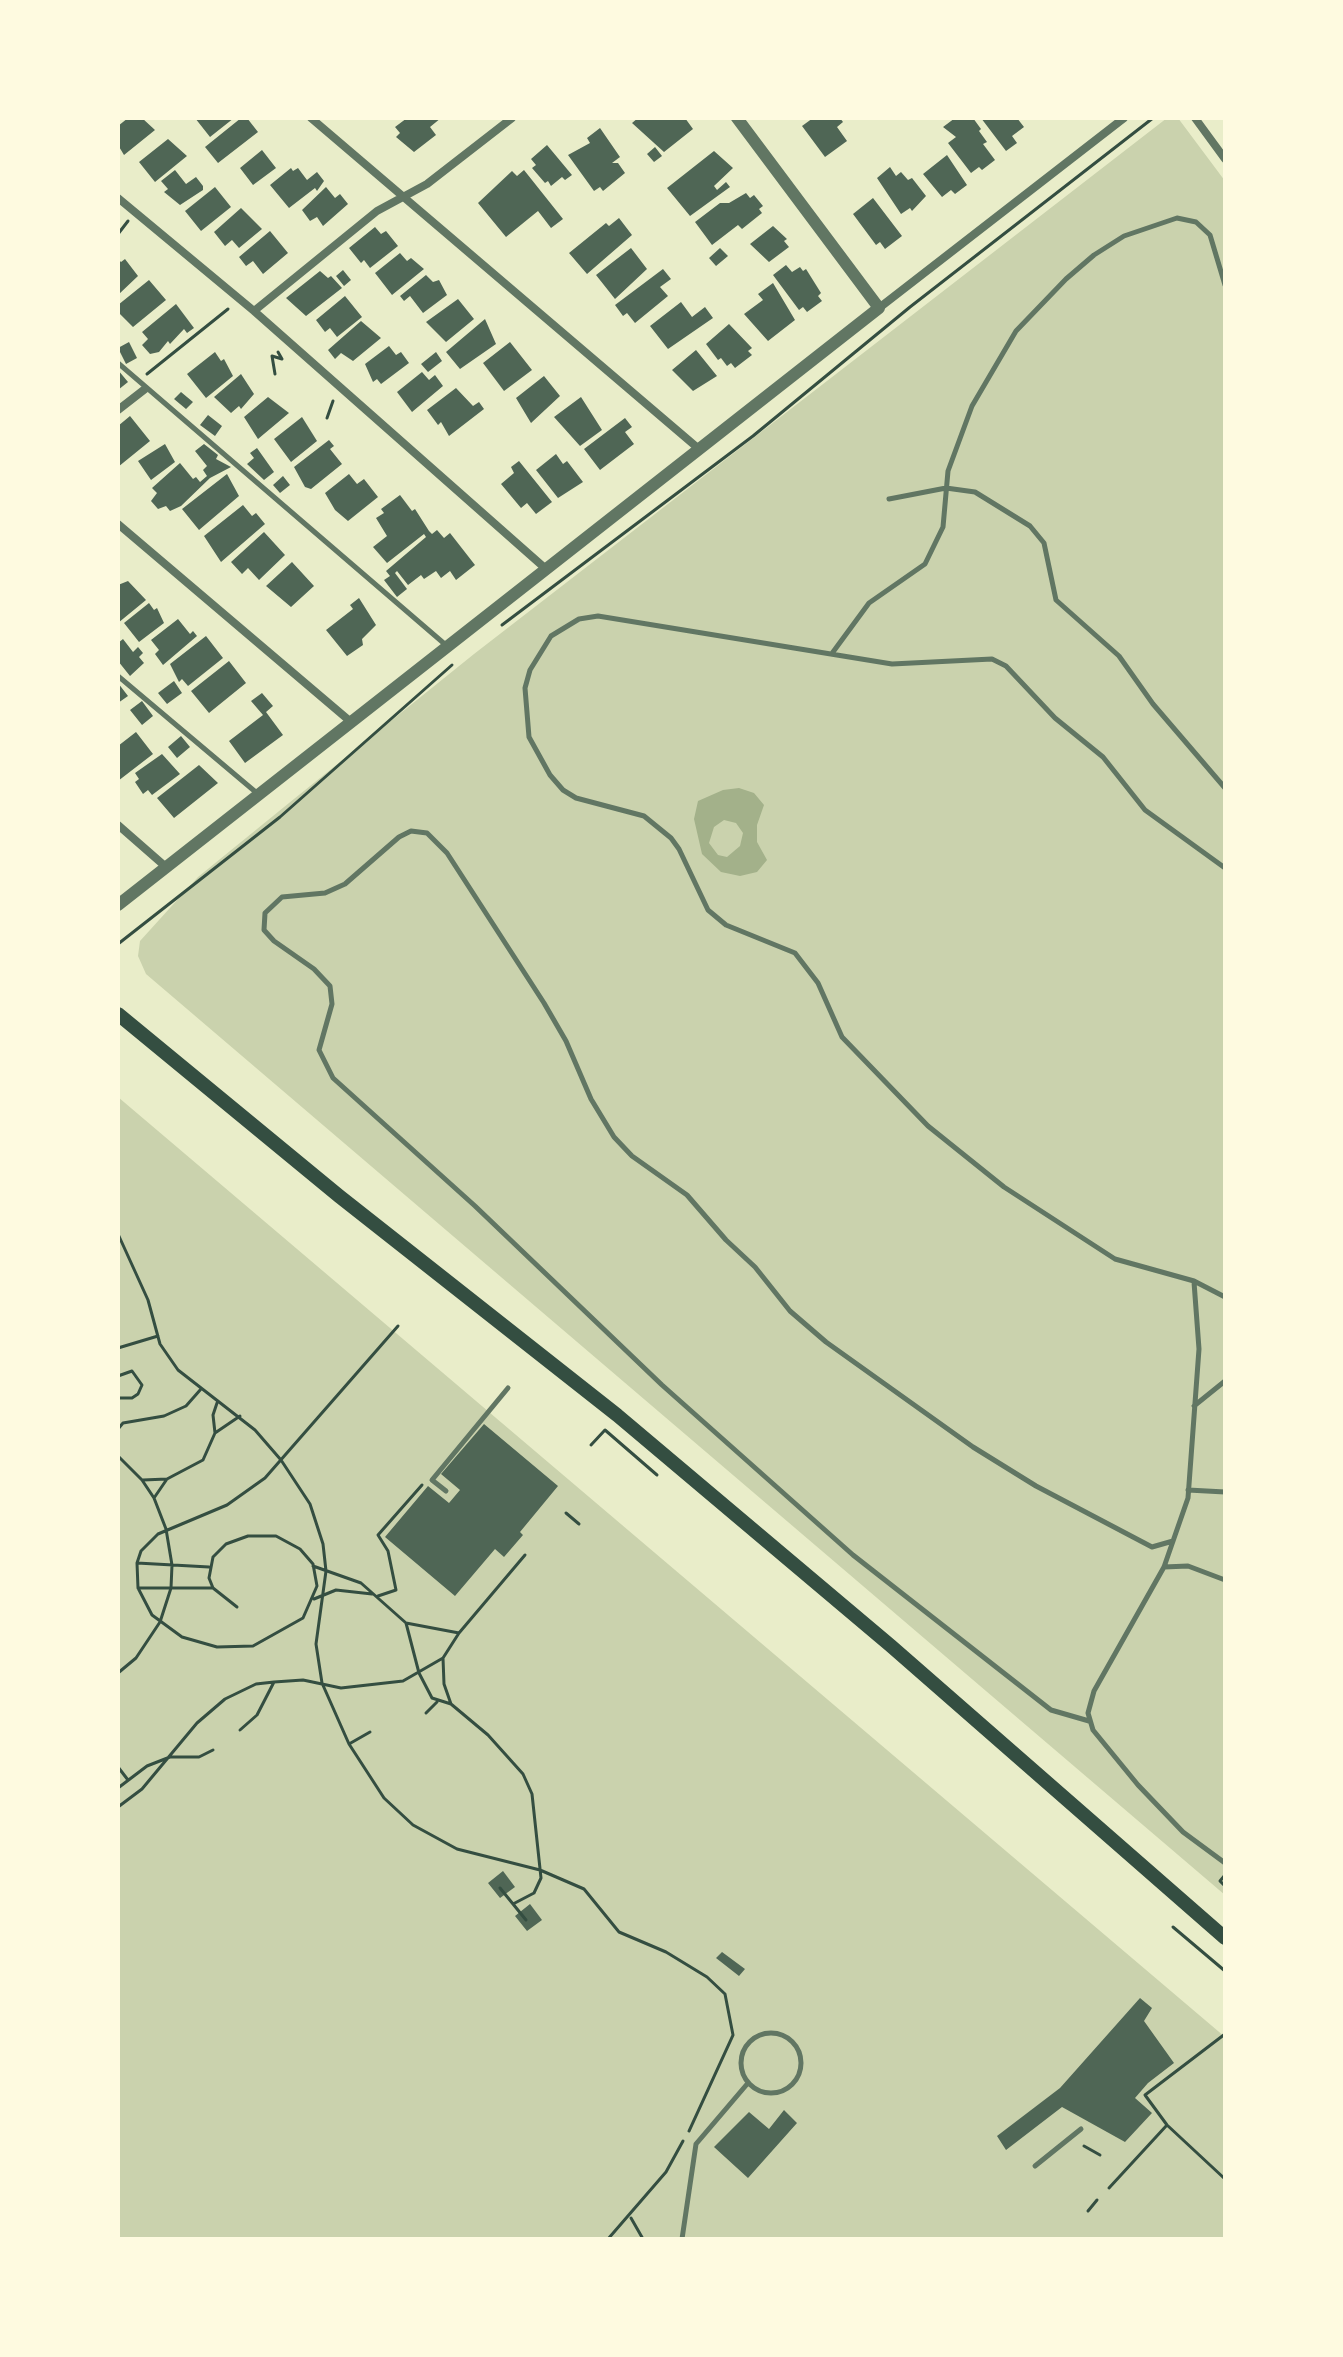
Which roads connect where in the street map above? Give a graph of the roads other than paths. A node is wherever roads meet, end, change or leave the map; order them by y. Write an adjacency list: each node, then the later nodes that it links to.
1 (311, 118): 7 (street)
2 (512, 118): 7 (street)
3 (737, 118): 10 (street)
4 (1124, 118): 10 (street)
5 (1195, 118): 6 (street)
6 (1225, 159)
7 (405, 196): 11 (street); 15 (street)
8 (118, 198): 11 (street)
9 (1225, 285): 16 (lane)
10 (879, 308): 15 (street)
11 (254, 311): 19 (street)
12 (118, 363): 13 (lane)
13 (145, 389): 14 (street); 20 (lane)
14 (118, 410)
15 (699, 449): 19 (street)
16 (946, 488): 17 (lane); 21 (lane); 24 (lane)
17 (889, 499)
18 (118, 524): 23 (street)
19 (546, 569): 20 (street)
20 (447, 646): 23 (street)
21 (832, 652): 28 (lane); 31 (lane)
22 (118, 676): 25 (lane)
23 (351, 722): 25 (street)
24 (1225, 788)
25 (259, 795): 27 (street)
26 (118, 825): 27 (street)
27 (166, 867): 29 (street)
28 (1225, 868)
29 (118, 905)
30 (118, 1014): 44 (main road)
31 (1194, 1281): 32 (lane); 35 (lane)
32 (1225, 1297)
33 (1225, 1381): 35 (lane)
34 (508, 1388): 37 (lane)
35 (1193, 1407): 36 (lane)
36 (1188, 1490): 38 (lane); 39 (lane)
37 (446, 1491)
38 (1225, 1492)
39 (1173, 1541): 40 (lane); 42 (lane)
40 (1164, 1567): 41 (lane); 42 (lane)
41 (1225, 1580)
42 (1089, 1721): 43 (lane)
43 (1225, 1863)
44 (1225, 1938)
45 (748, 2083): 45 (lane); 48 (lane)
46 (1081, 2129): 47 (lane)
47 (1035, 2166)
48 (682, 2239)

